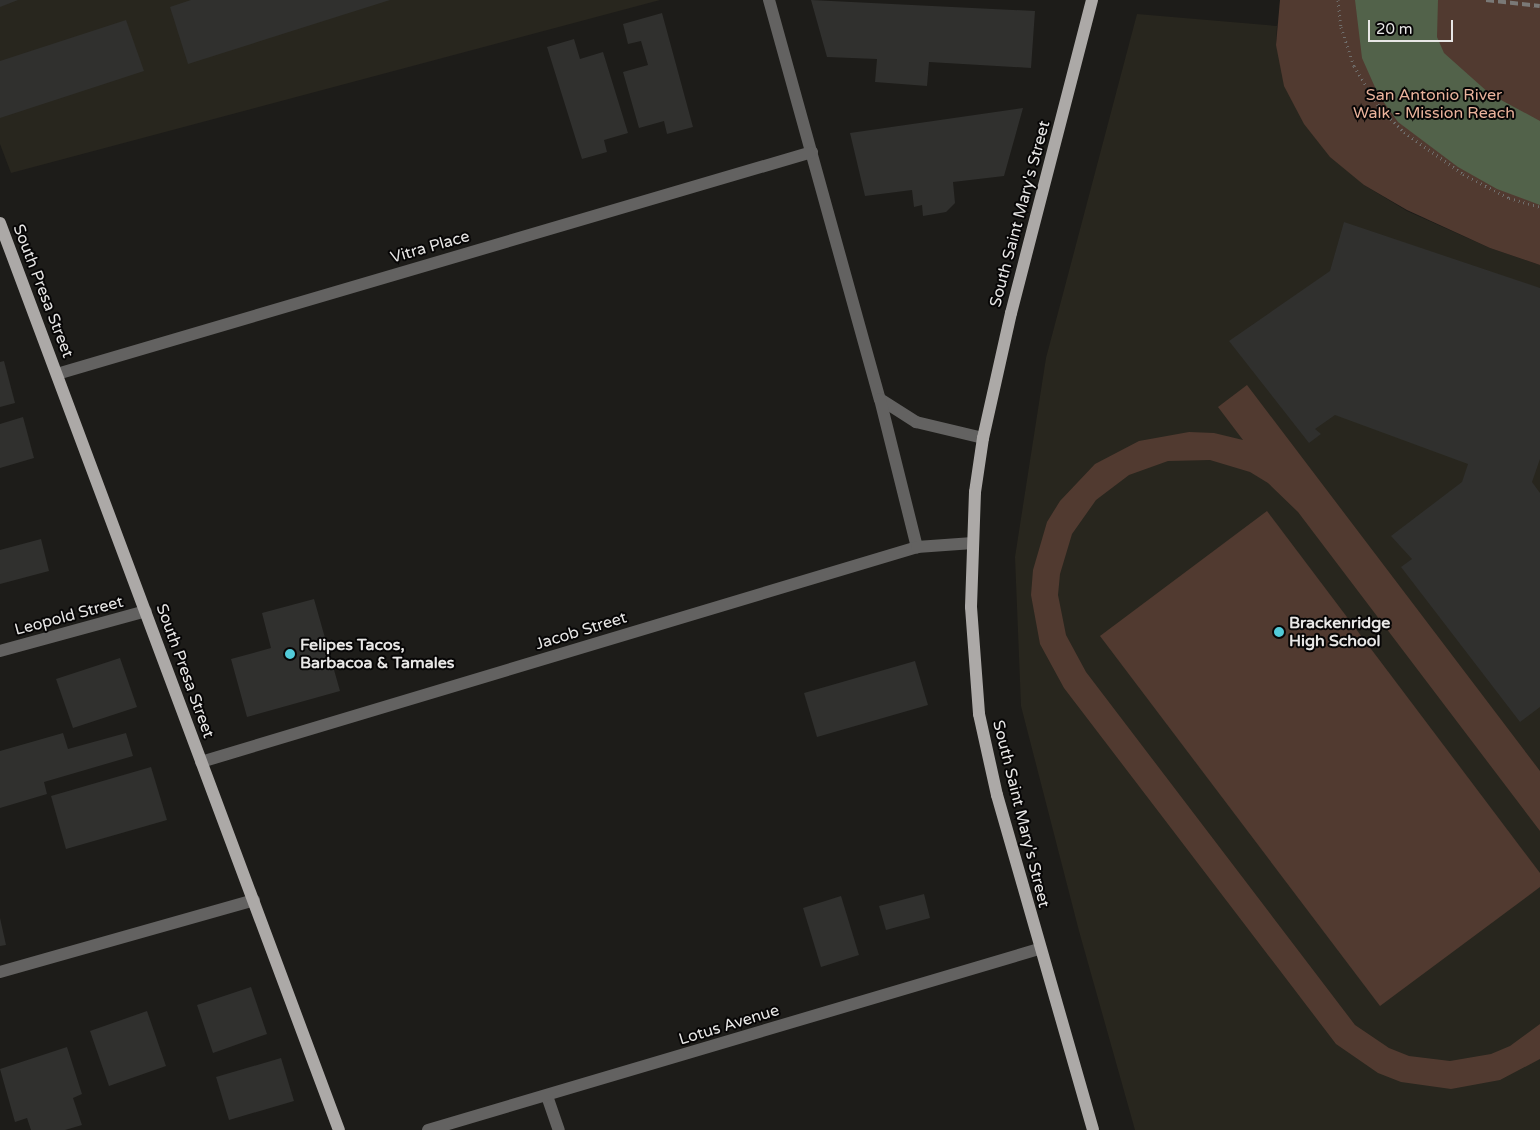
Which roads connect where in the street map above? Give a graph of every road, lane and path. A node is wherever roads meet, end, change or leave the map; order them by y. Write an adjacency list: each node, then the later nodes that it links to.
1 (769, 0): 4 (street)
2 (1092, 0): 10 (main road, South Saint Mary's Street)
3 (1338, 0): 5 (path)
4 (812, 152): 8 (street, Vitra Place); 9 (street)
5 (1540, 207)
6 (0, 223): 7 (main road, South Presa Street)
7 (3, 241): 8 (main road, South Presa Street)
8 (57, 374): 13 (main road, South Presa Street)
9 (880, 400): 10 (street); 12 (street)
10 (983, 438): 11 (main road, South Saint Mary's Street)
11 (973, 543): 12 (street, Jacob Street); 17 (main road, South Saint Mary's Street)
12 (917, 547): 15 (street, Jacob Street)
13 (146, 611): 14 (street, Leopold Street); 15 (main road, South Presa Street)
14 (0, 651)
15 (201, 762): 16 (main road, South Presa Street)
16 (254, 900): 18 (street); 20 (main road, South Presa Street)
17 (1039, 949): 19 (street, Lotus Avenue); 23 (main road, South Saint Mary's Street)
18 (0, 972)
19 (547, 1096): 21 (street, Lotus Avenue); 22 (street)
20 (338, 1130)
21 (428, 1130)
22 (559, 1130)
23 (1093, 1130)

